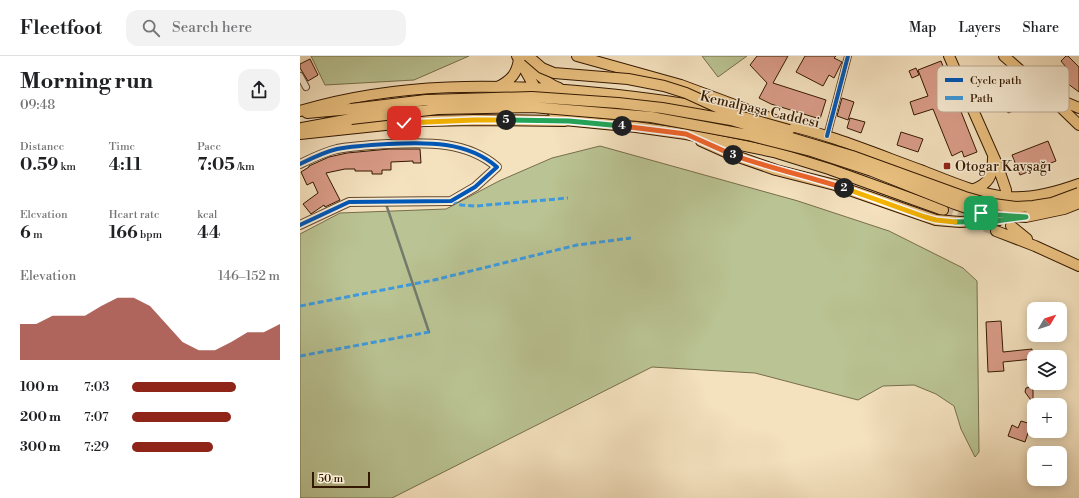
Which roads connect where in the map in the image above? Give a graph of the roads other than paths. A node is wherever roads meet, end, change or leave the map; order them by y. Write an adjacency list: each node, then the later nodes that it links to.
1 (577, 56): 22 (main road)
2 (848, 56): 28 (street)
3 (949, 56): 6 (main road)
4 (1004, 56): 7 (main road)
5 (522, 57): 10 (main road); 11 (main road); 12 (main road); 30 (main road, bridge)
6 (953, 66)
7 (1015, 66)
8 (300, 76): 9 (street)
9 (306, 87)
10 (498, 87): 11 (main road); 16 (main road)
11 (537, 88): 12 (main road); 21 (main road)
12 (569, 90): 13 (main road, Kemalpaşa Caddesi)
13 (643, 98): 22 (main road, Kemalpaşa Caddesi); 24 (main road)
14 (1069, 104): 15 (main road)
15 (1079, 108)
16 (300, 111)
17 (974, 112): 31 (main road)
18 (1065, 112): 23 (main road)
19 (300, 114): 20 (main road)
20 (351, 114): 25 (main road); 30 (main road, bridge); 40 (main road, bridge)
21 (569, 121): 24 (main road); 26 (main road)
22 (794, 126): 28 (main road, Kemalpaşa Caddesi)
23 (1079, 126)
24 (636, 127): 27 (main road)
25 (300, 129)
26 (300, 134)
27 (686, 134): 33 (main road); 40 (main road, bridge)
28 (827, 136): 29 (main road, Kemalpaşa Caddesi)
29 (841, 141): 33 (main road); 35 (main road, Kemalpaşa Caddesi)
30 (852, 156): 36 (main road, bridge)
31 (993, 156): 35 (main road); 37 (main road)
32 (300, 164): 41 (street)
33 (829, 169): 39 (main road)
34 (1079, 185): 37 (main road, Kemalpaşa Caddesi)
35 (972, 190): 37 (main road, Kemalpaşa Caddesi)
36 (1079, 193)
37 (1007, 199)
38 (1079, 204): 40 (main road, bridge)
39 (943, 210)
40 (1026, 217)
41 (300, 225)
42 (1011, 226): 44 (main road)
43 (996, 230): 44 (main road)
44 (1034, 246): 45 (main road)
45 (1079, 266)

